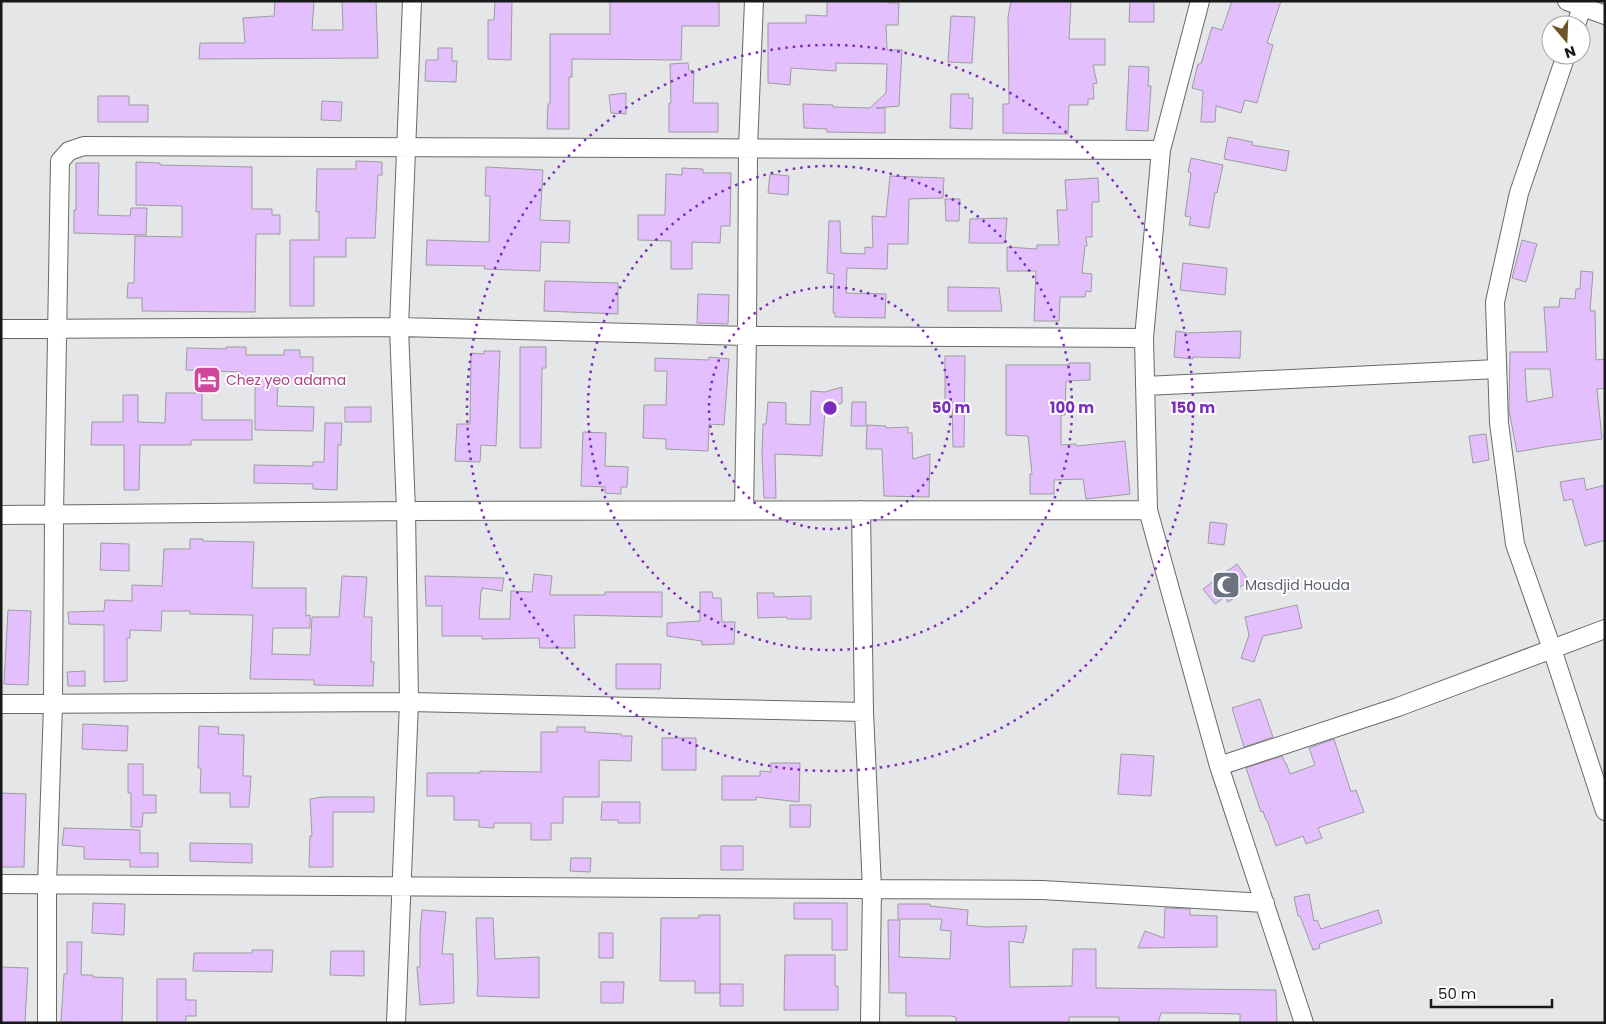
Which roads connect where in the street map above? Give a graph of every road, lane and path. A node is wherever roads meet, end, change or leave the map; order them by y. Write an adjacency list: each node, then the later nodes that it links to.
1 (412, 1): 7 (street)
2 (754, 1): 8 (street)
3 (1200, 1): 9 (street)
4 (1575, 4): 5 (street)
5 (1605, 15)
6 (1563, 65): 15 (street)
7 (406, 146): 8 (street); 10 (street); 12 (street)
8 (748, 148): 9 (street); 13 (street)
9 (1161, 150): 14 (street)
10 (399, 327): 12 (street); 13 (street); 20 (street)
11 (1, 329): 12 (street)
12 (58, 329): 21 (street)
13 (747, 336): 14 (street); 17 (street)
14 (1144, 338): 16 (street)
15 (1497, 369): 16 (street); 24 (street)
16 (1145, 386): 19 (street)
17 (744, 510): 18 (street); 20 (street)
18 (861, 510): 19 (street); 28 (street)
19 (1148, 510): 29 (street)
20 (406, 511): 21 (street); 25 (street)
21 (54, 514): 22 (street); 27 (street)
22 (1, 515)
23 (1605, 629): 24 (street)
24 (1552, 649): 29 (street); 30 (street)
25 (410, 702): 27 (street); 28 (street); 33 (street)
26 (1, 704): 27 (street)
27 (53, 705): 32 (street)
28 (864, 712): 34 (street)
29 (1219, 766): 35 (street)
30 (1605, 811)
31 (1, 884): 32 (street)
32 (47, 885): 33 (street); 36 (street)
33 (401, 887): 34 (street); 37 (street)
34 (872, 889): 35 (street); 38 (street)
35 (1265, 903): 39 (street)
36 (47, 1023)
37 (396, 1023)
38 (870, 1023)
39 (1304, 1023)

